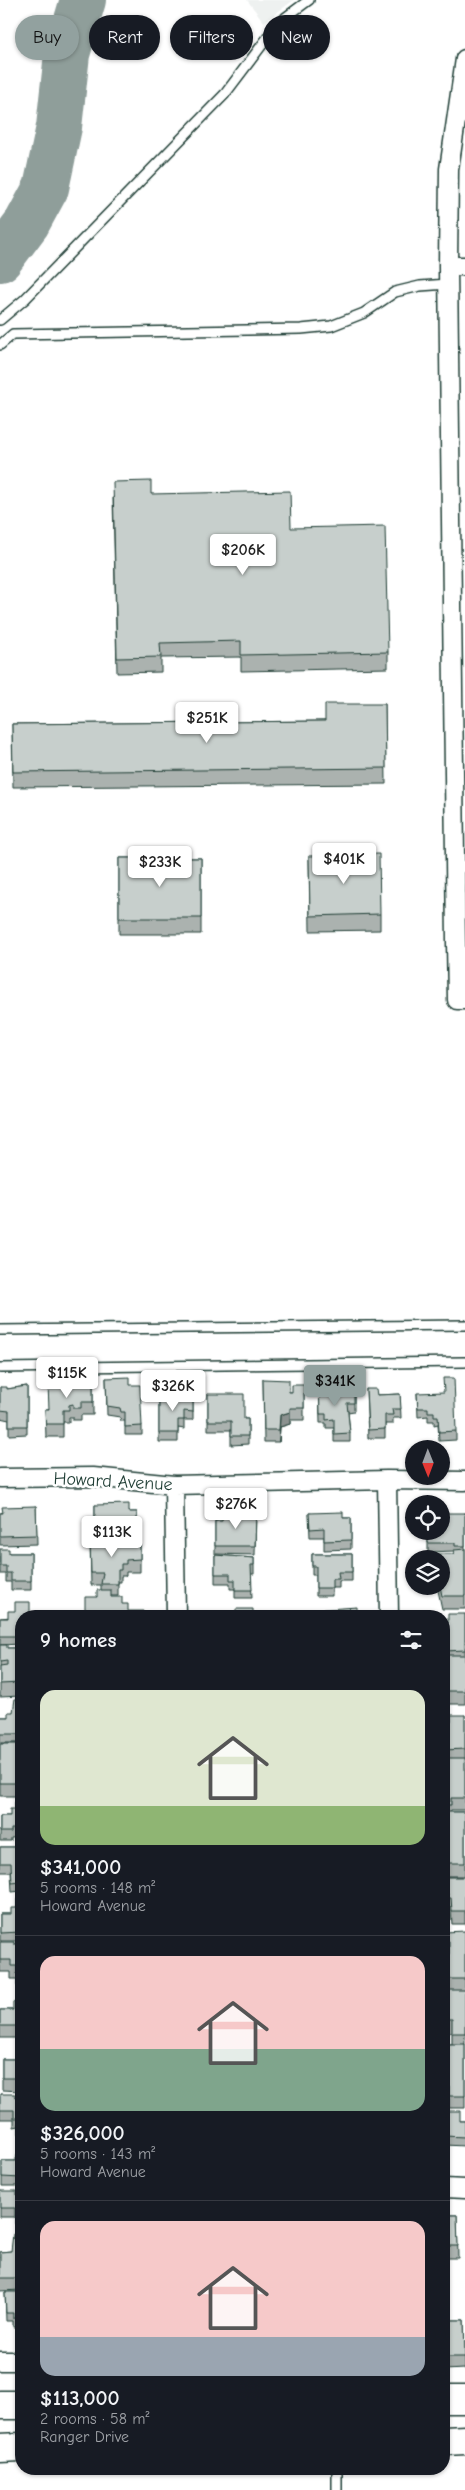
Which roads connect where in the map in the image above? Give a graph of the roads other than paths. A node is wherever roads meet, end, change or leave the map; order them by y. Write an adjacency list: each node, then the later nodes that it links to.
1 (309, 0): 5 (lane)
2 (465, 58): 3 (street)
3 (456, 266): 4 (street)
4 (448, 284): 6 (lane); 7 (street)
5 (0, 320)
6 (0, 345)
7 (457, 470): 8 (street)
8 (465, 1000)
9 (465, 1325): 10 (lane)
10 (0, 1330)
11 (465, 1362): 12 (lane)
12 (0, 1368)
13 (0, 1478): 16 (street, Howard Avenue)
14 (387, 1480): 15 (street, Howard Avenue); 16 (street, Howard Avenue); 18 (street)
15 (465, 1481)
16 (174, 1485): 17 (street)
17 (176, 1610)
18 (389, 1610)
19 (450, 2189): 20 (street)
20 (465, 2190)
21 (0, 2361): 22 (street)
22 (15, 2361)
23 (450, 2399): 24 (main road)
24 (465, 2399)
25 (0, 2405): 26 (main road)
26 (15, 2405)
27 (465, 2440): 28 (main road)
28 (450, 2441)
29 (15, 2447): 30 (main road)
30 (0, 2448)
31 (337, 2475): 32 (lane)
32 (337, 2490)

